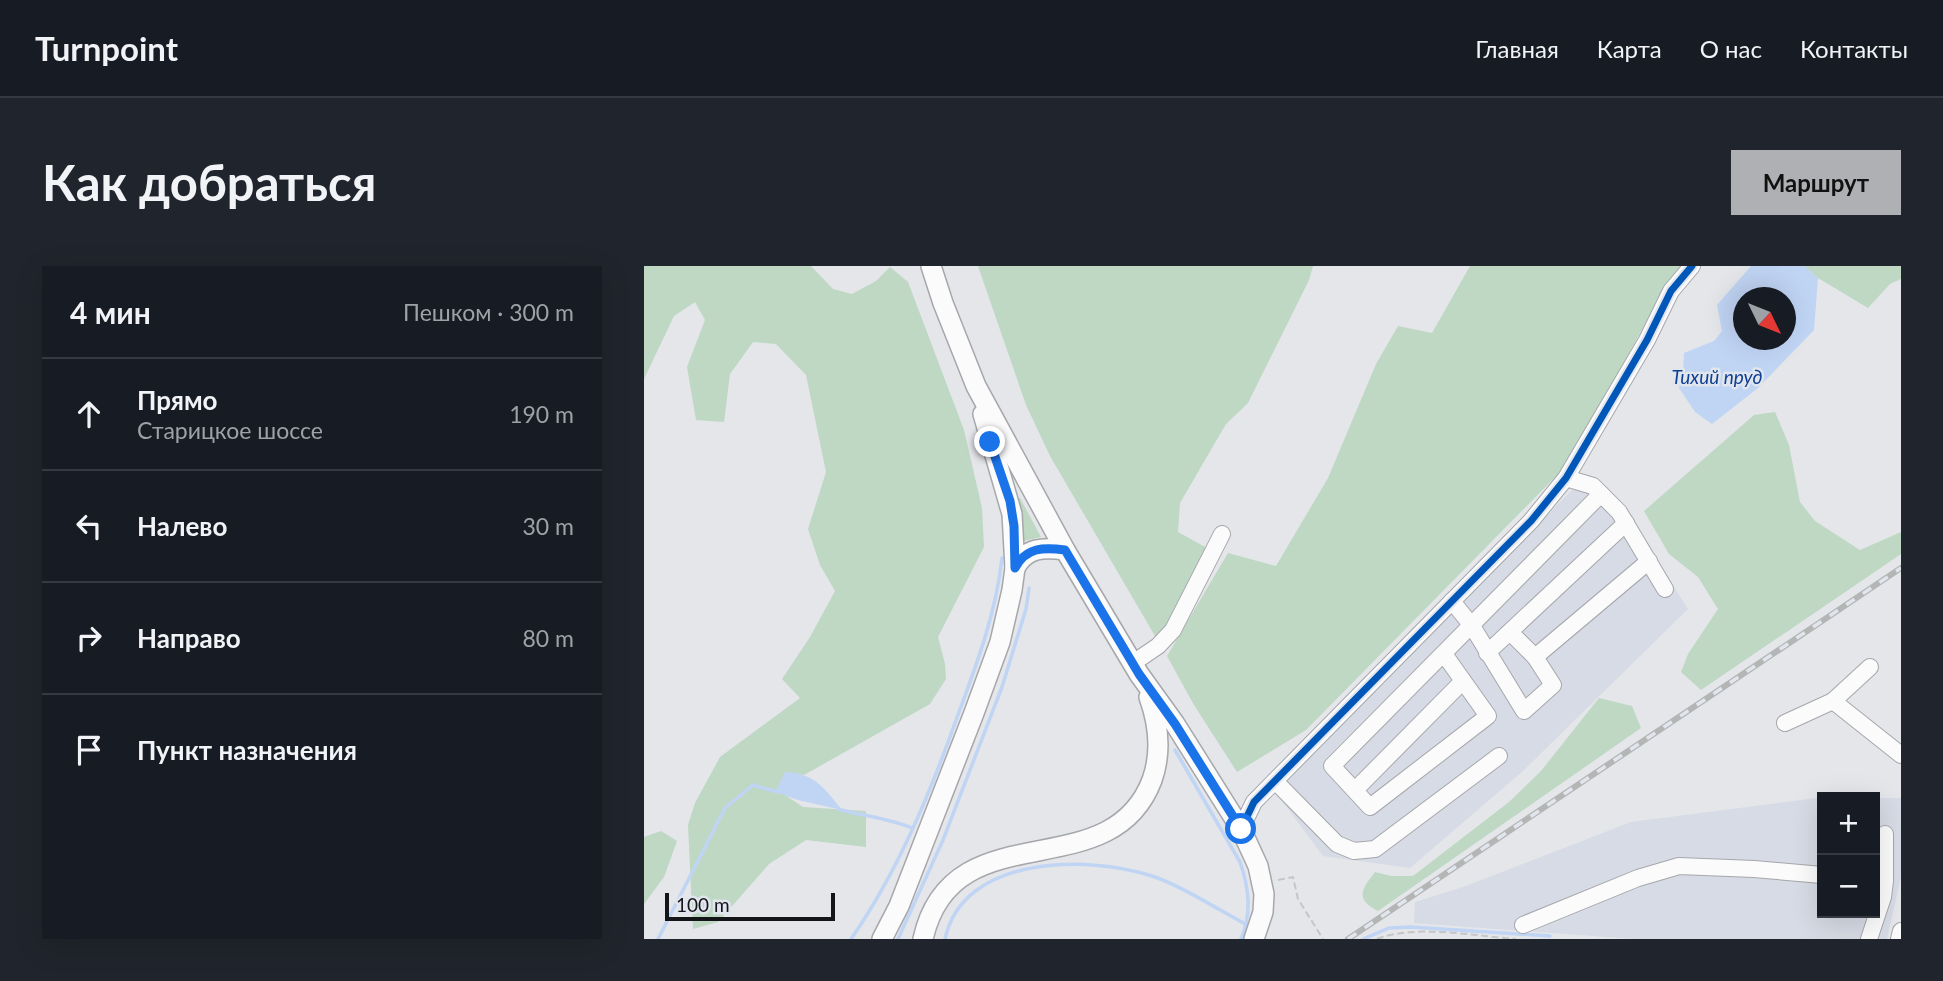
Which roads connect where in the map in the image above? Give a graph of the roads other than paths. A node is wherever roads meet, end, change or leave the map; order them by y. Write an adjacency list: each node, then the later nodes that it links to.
1 (931, 266): 3 (main road)
2 (1692, 266): 4 (street)
3 (976, 386): 8 (main road); 10 (main road)
4 (1566, 478): 5 (street); 12 (street)
5 (1601, 494): 6 (street); 13 (street)
6 (1626, 523): 9 (street); 14 (street)
7 (1222, 534): 19 (street)
8 (1065, 550): 10 (main road); 19 (main road)
9 (1649, 561): 11 (street); 17 (street)
10 (1015, 568): 33 (main road)
11 (1665, 589)
12 (1452, 601): 13 (street); 25 (street)
13 (1472, 626): 15 (street); 16 (street)
14 (1510, 632): 15 (street); 17 (street)
15 (1487, 653): 17 (street)
16 (1444, 654): 20 (street); 26 (street)
17 (1535, 657)
18 (1870, 667): 21 (street)
19 (1136, 668): 27 (main road); 34 (main road)
20 (1463, 681): 26 (street); 26 (street)
21 (1833, 701): 22 (street); 23 (street)
22 (1785, 723)
23 (1901, 755)
24 (1499, 756): 25 (street)
25 (1275, 781): 27 (street)
26 (1355, 790)
27 (1241, 829): 35 (main road)
28 (1885, 834): 30 (street)
29 (1817, 875): 32 (street)
30 (1887, 882): 36 (street)
31 (1901, 931): 37 (street)
32 (1520, 932)
33 (882, 939)
34 (923, 939)
35 (1254, 939)
36 (1869, 939)
37 (1899, 939)

